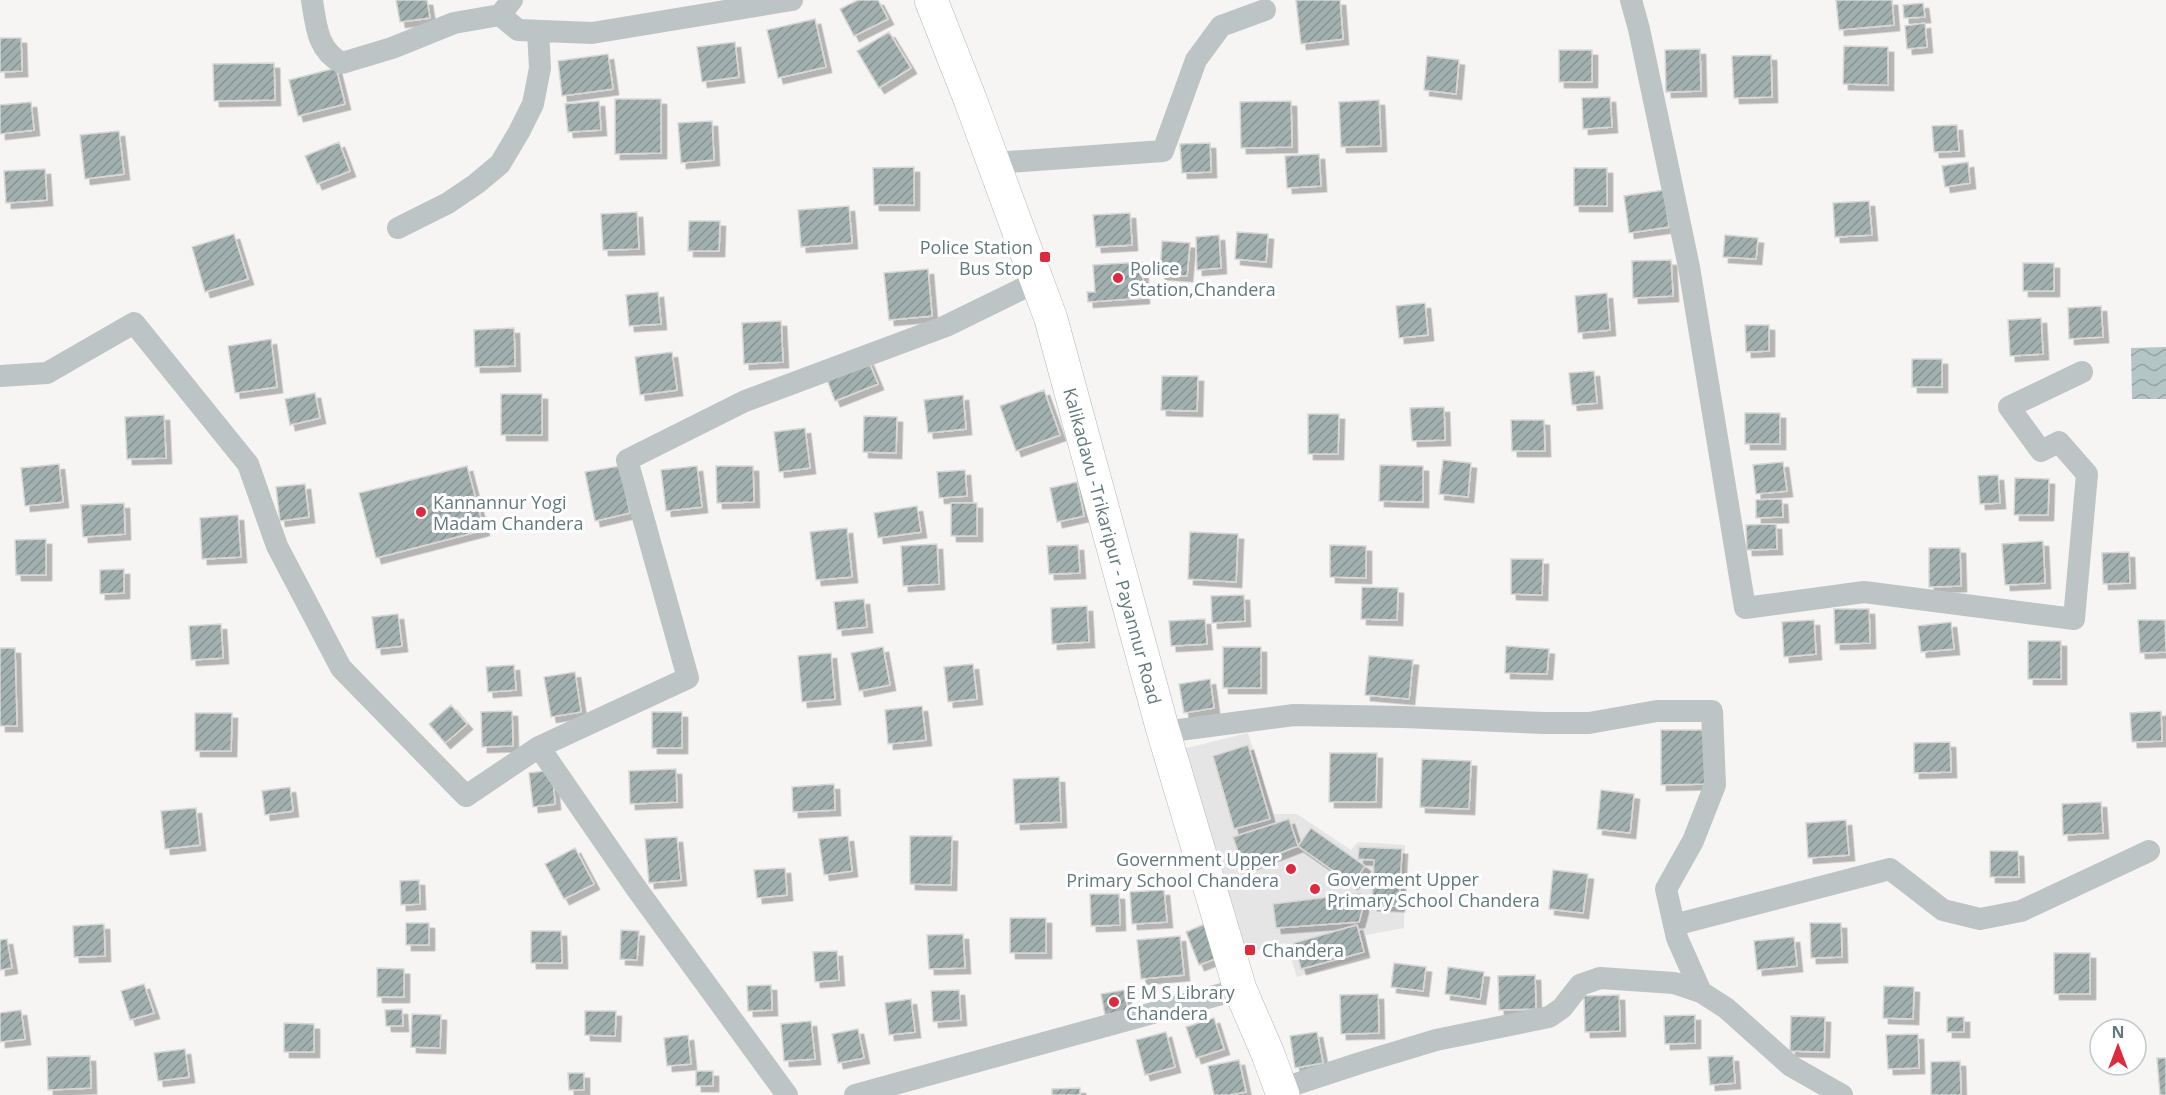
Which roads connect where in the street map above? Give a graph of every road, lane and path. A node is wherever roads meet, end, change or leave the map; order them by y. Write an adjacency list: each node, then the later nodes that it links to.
1 (312, 0): 5 (street)
2 (792, 0): 7 (street)
3 (931, 0): 8 (main road, Kalikadavu -Trikaripur - Payannur Road)
4 (1631, 0): 11 (street)
5 (506, 8): 7 (street)
6 (1265, 10): 8 (street)
7 (538, 31): 9 (street)
8 (994, 163): 10 (main road, Kalikadavu -Trikaripur - Payannur Road)
9 (398, 228)
10 (1038, 281): 13 (main road, Kalikadavu -Trikaripur - Payannur Road); 14 (street)
11 (2082, 372)
12 (0, 376): 14 (street)
13 (1164, 732): 16 (street); 17 (main road, Kalikadavu -Trikaripur - Payannur Road)
14 (539, 747): 20 (street)
15 (2149, 851): 16 (street)
16 (1674, 925): 18 (street)
17 (1240, 989): 19 (main road, Kalikadavu -Trikaripur - Payannur Road); 21 (street)
18 (1701, 992): 19 (street); 22 (street)
19 (1282, 1092)
20 (787, 1095)
21 (855, 1095)
22 (1842, 1095)

